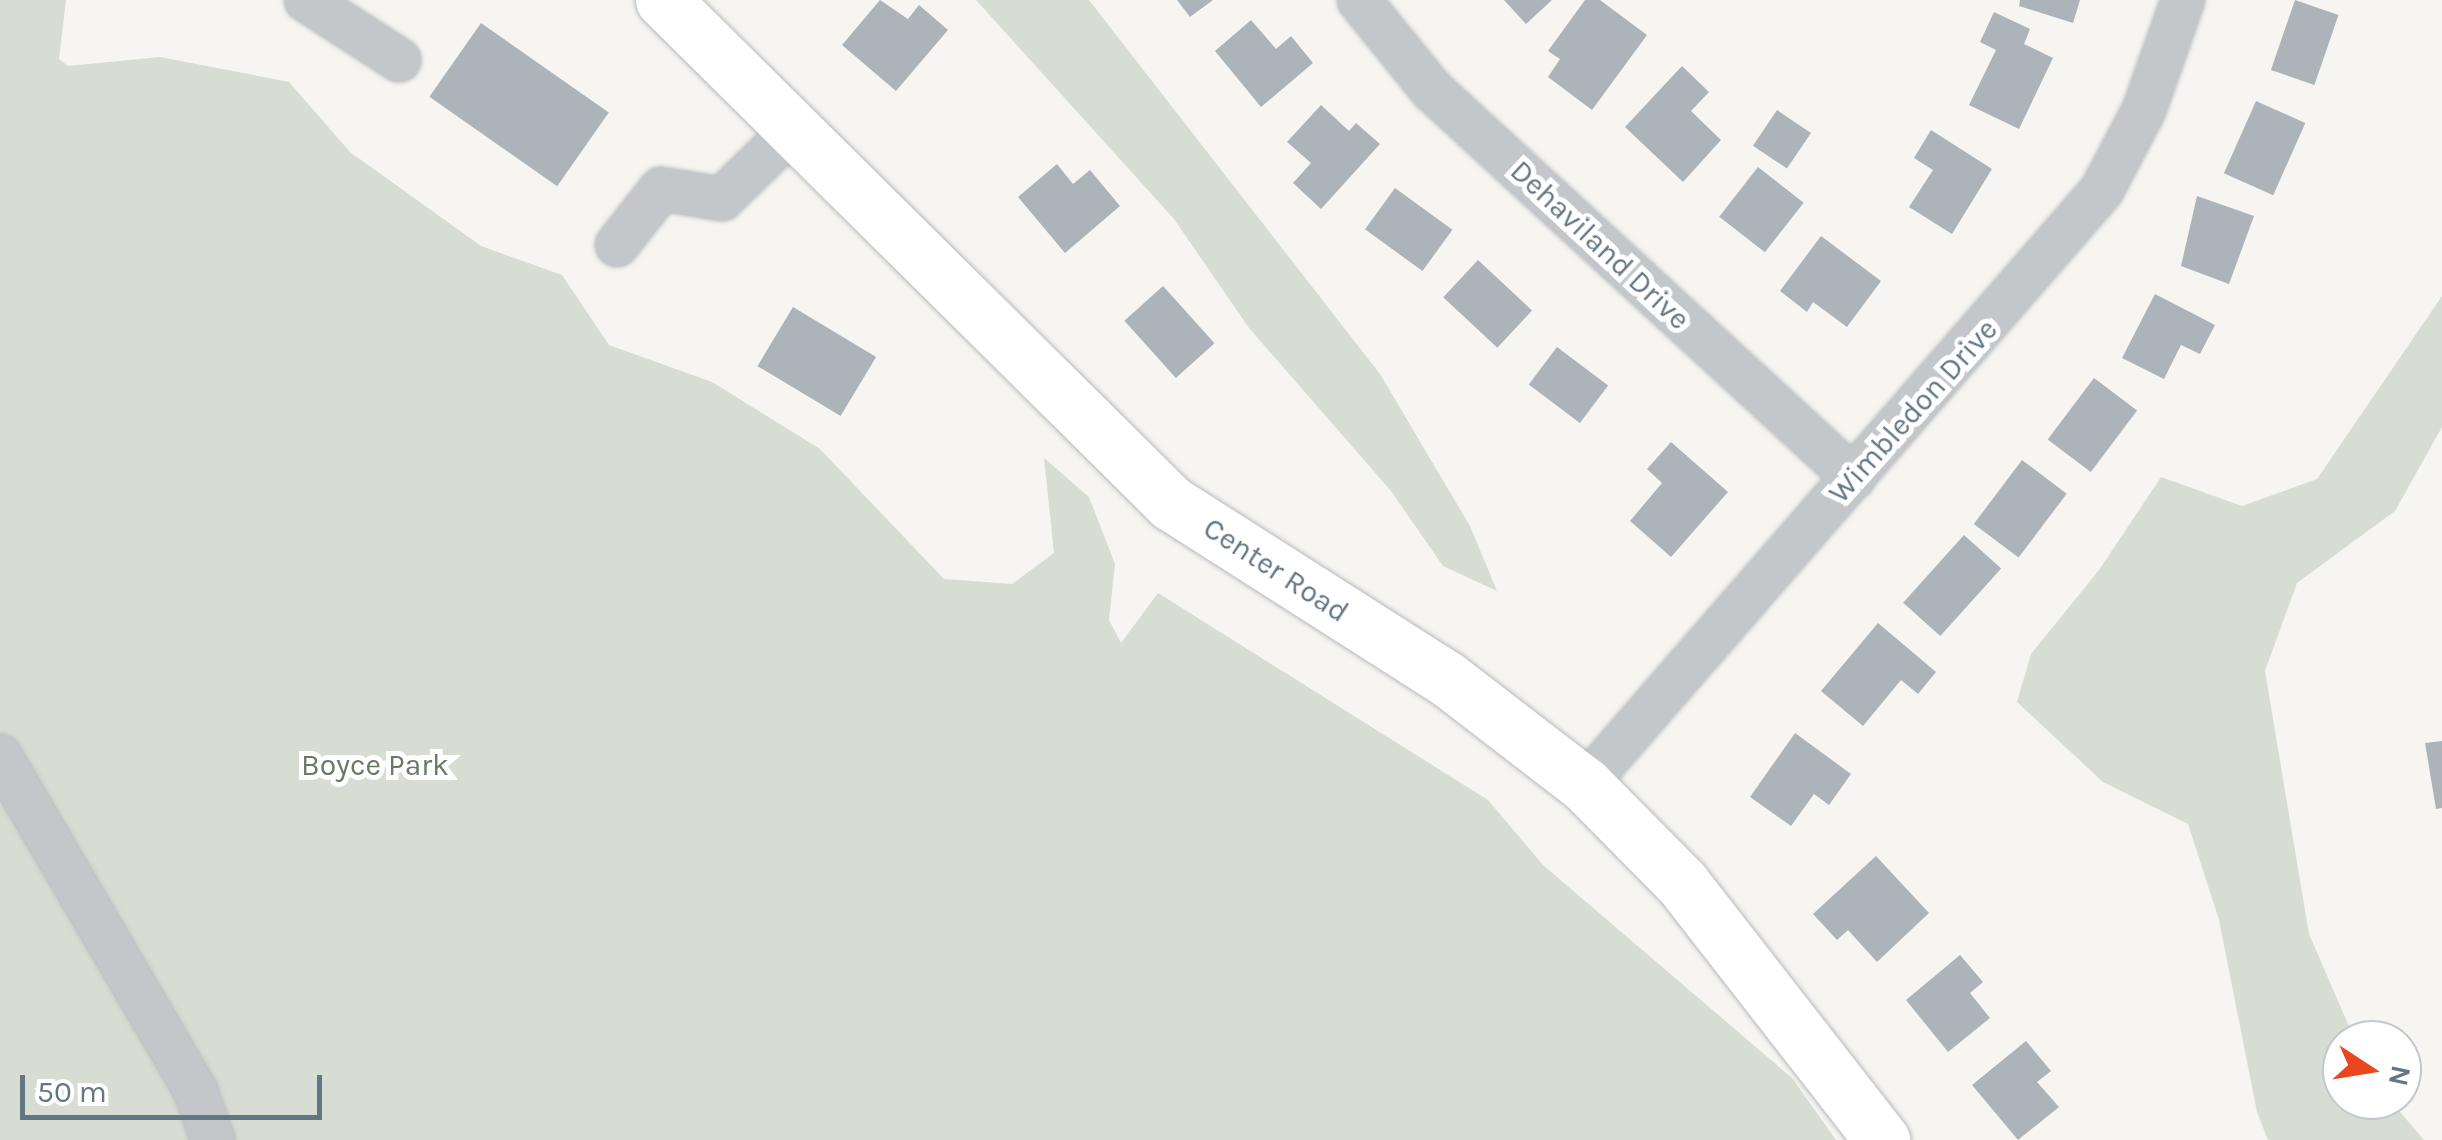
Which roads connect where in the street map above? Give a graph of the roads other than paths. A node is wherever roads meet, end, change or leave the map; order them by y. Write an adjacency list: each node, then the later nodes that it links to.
1 (306, 0): 5 (street)
2 (663, 0): 6 (main road, Center Road)
3 (1359, 0): 8 (street, Dehaviland Drive)
4 (2184, 0): 8 (street, Wimbledon Drive)
5 (399, 60)
6 (794, 128): 7 (street); 10 (main road, Center Road)
7 (617, 245)
8 (1854, 478): 10 (street, Wimbledon Drive)
9 (0, 756): 11 (street)
10 (1585, 785): 12 (main road, Center Road)
11 (213, 1140)
12 (1882, 1140)

